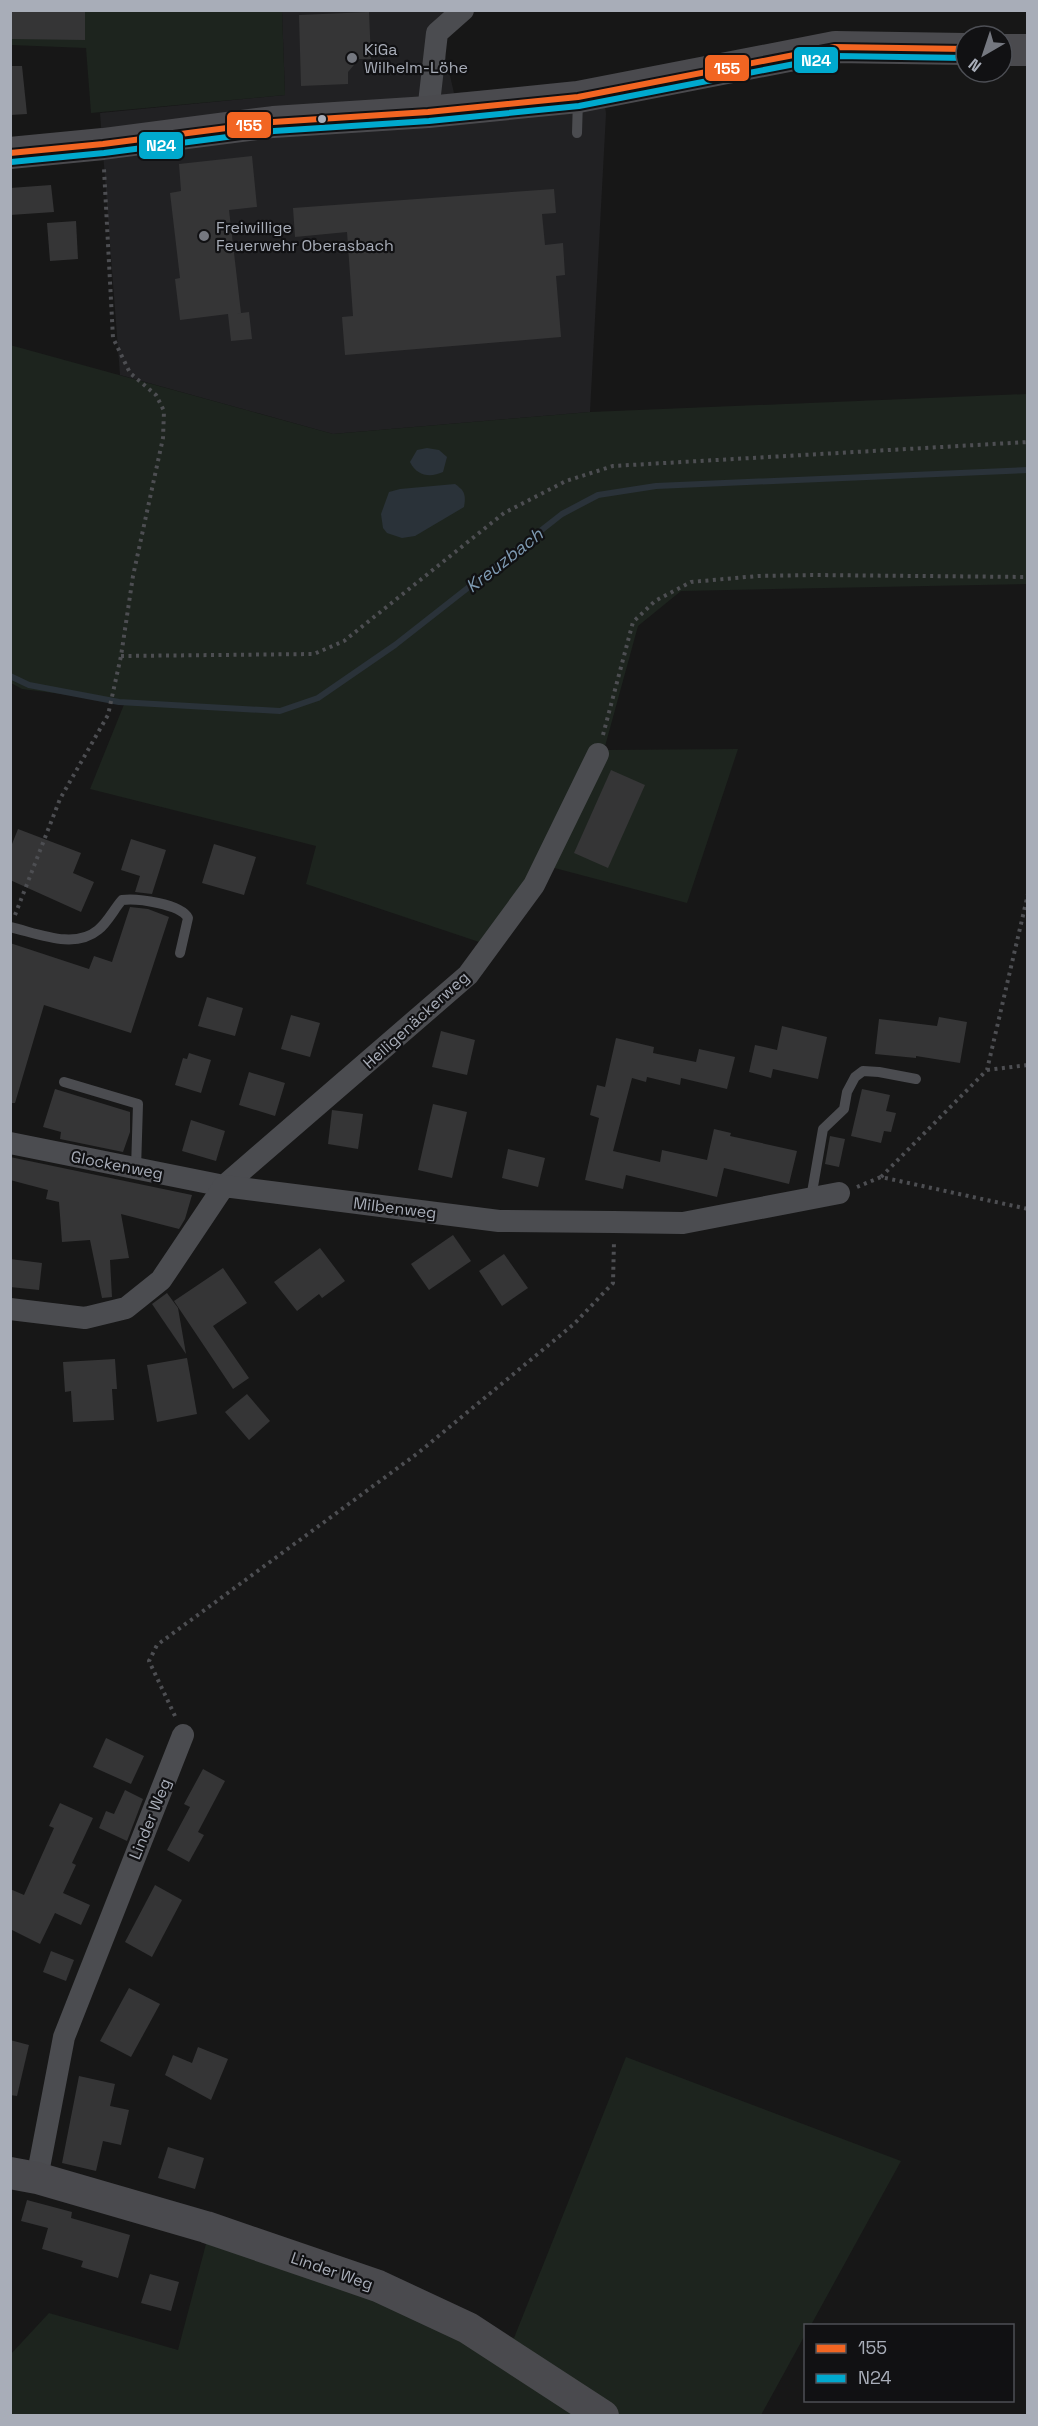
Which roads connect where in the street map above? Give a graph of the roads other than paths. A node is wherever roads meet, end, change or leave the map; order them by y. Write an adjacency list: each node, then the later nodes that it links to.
1 (464, 10): 4 (street)
2 (954, 49): 3 (street)
3 (578, 97): 4 (street); 5 (lane)
4 (428, 112): 6 (street)
5 (578, 133)
6 (10, 153)
7 (598, 754): 14 (street, Heiligenäckerweg)
8 (10, 926): 9 (lane)
9 (180, 953)
10 (916, 1079): 16 (lane)
11 (64, 1082): 13 (lane)
12 (10, 1143): 13 (street, Glockenweg)
13 (136, 1168): 14 (street, Glockenweg)
14 (224, 1186): 16 (street, Milbenweg); 17 (street)
15 (839, 1193): 16 (street, Milbenweg)
16 (811, 1199)
17 (10, 1309)
18 (183, 1735): 19 (street, Linder Weg)
19 (24, 2175): 20 (street, Linder Weg)
20 (603, 2415)

